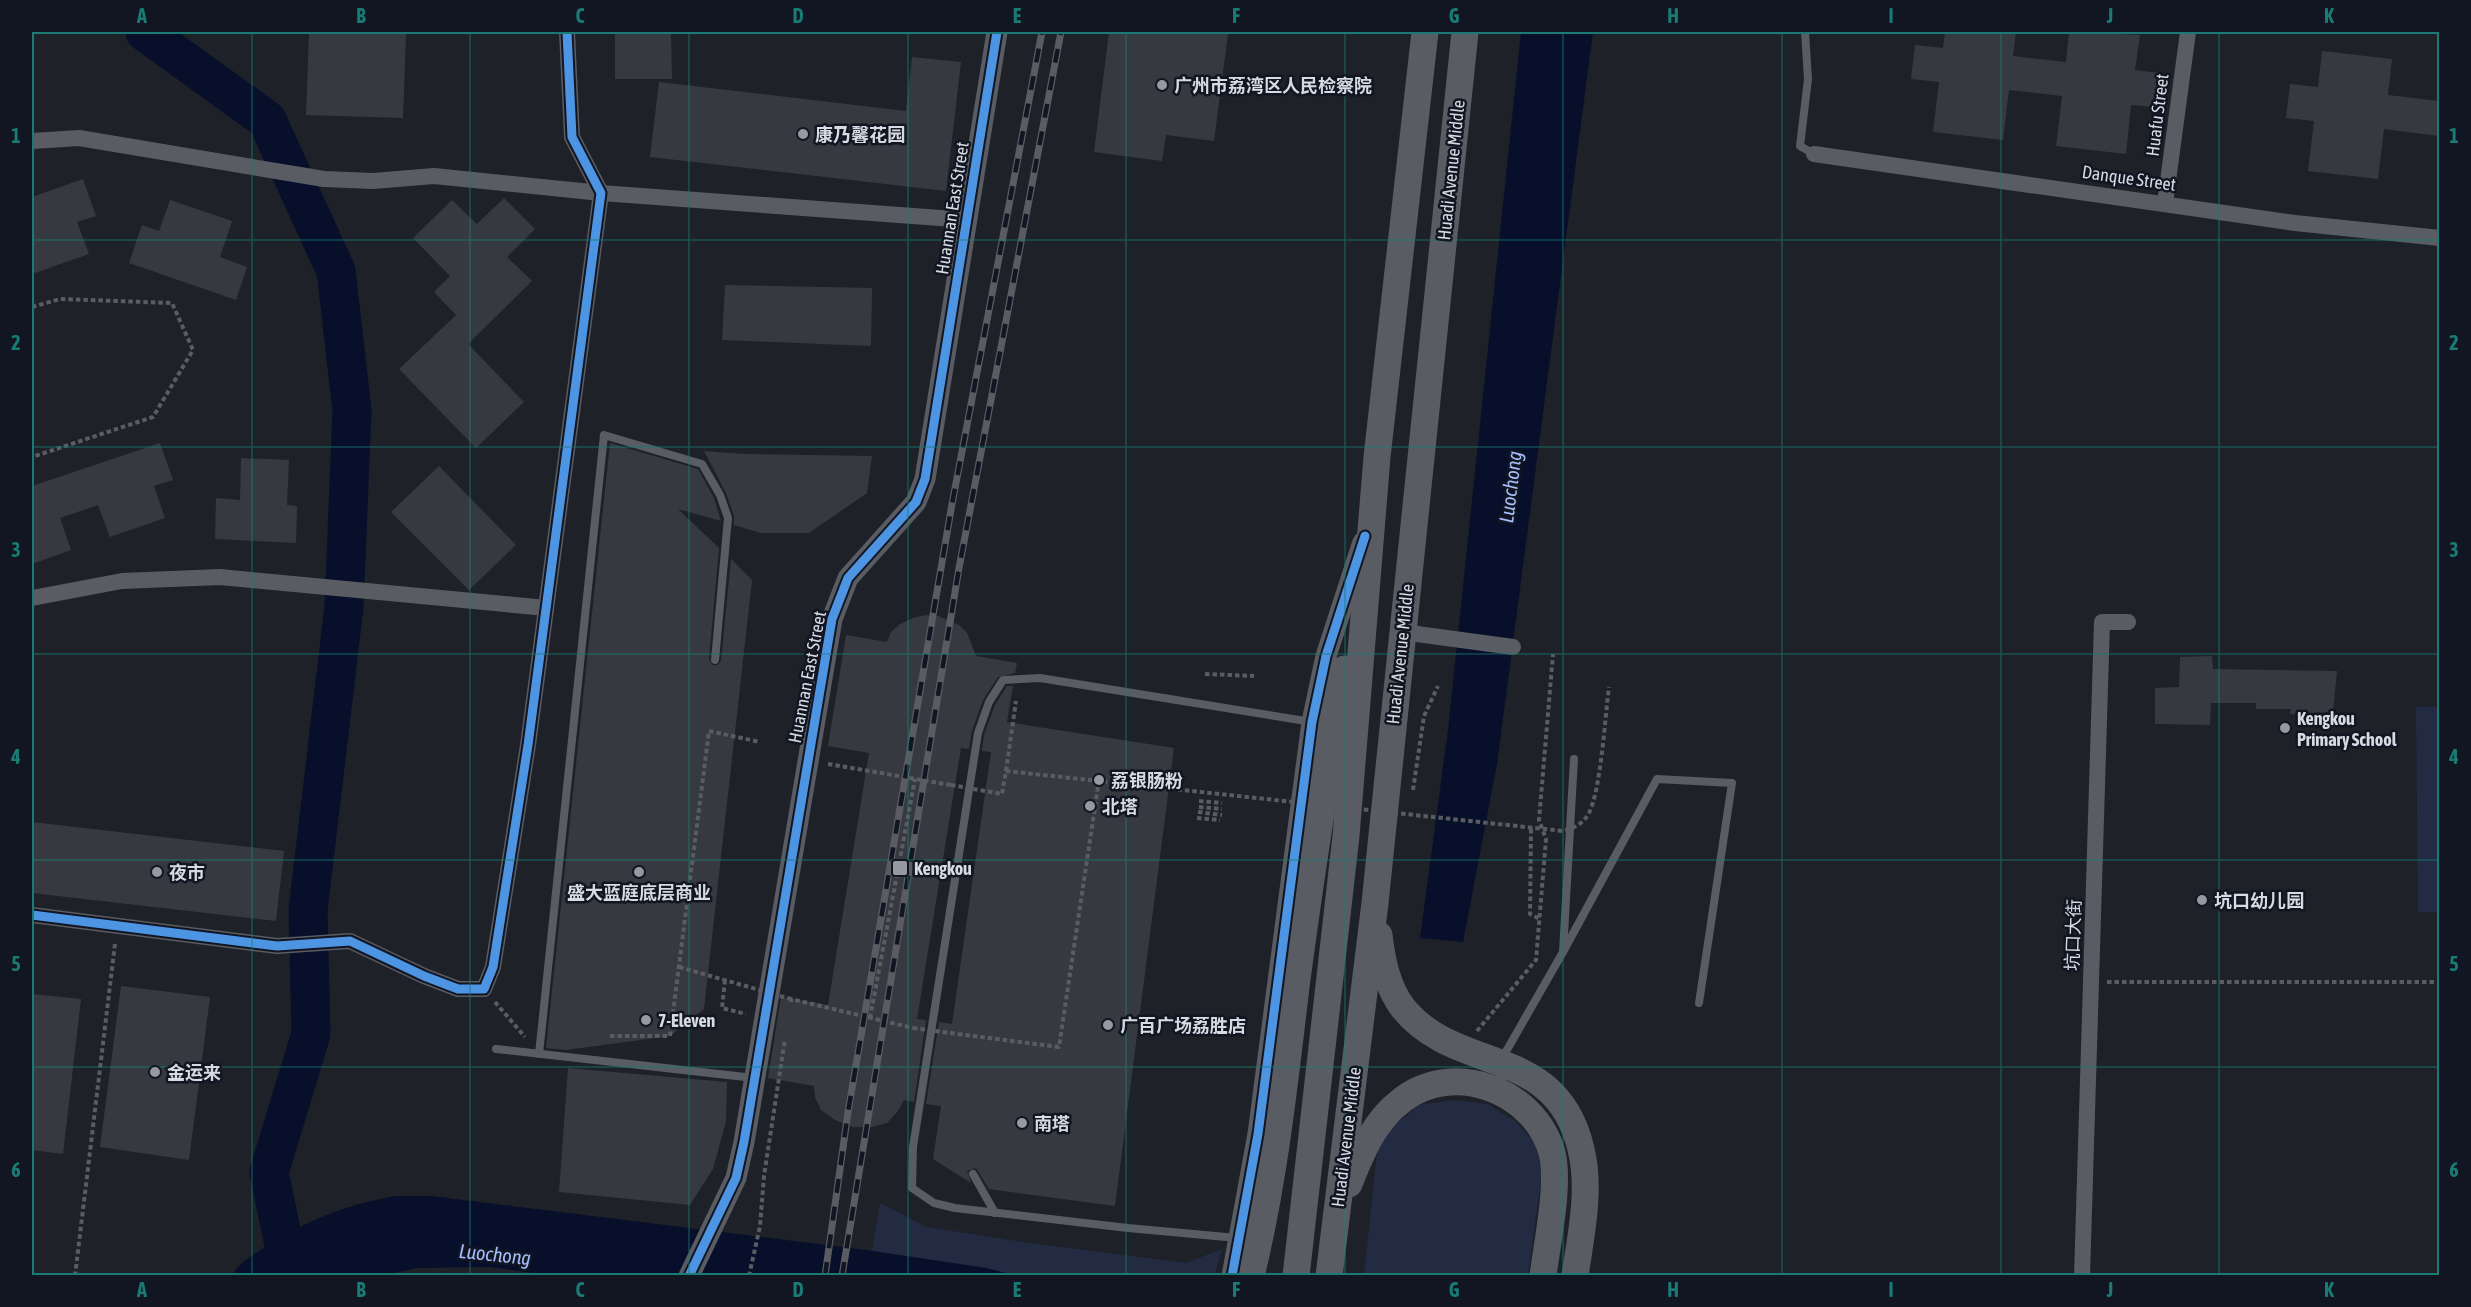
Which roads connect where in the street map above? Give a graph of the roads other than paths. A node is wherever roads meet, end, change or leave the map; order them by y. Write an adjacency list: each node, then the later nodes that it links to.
1 (567, 32): 9 (street)
2 (997, 32): 11 (street, Huannan East Street)
3 (1425, 32): 13 (main road, Huadi Avenue Middle)
4 (1465, 32): 18 (main road, Huadi Avenue Middle)
5 (1805, 32): 8 (lane)
6 (2188, 32): 10 (street, Huafu Street)
7 (32, 141): 9 (street)
8 (1814, 154): 10 (street, Danque Street)
9 (601, 193): 11 (street); 16 (street)
10 (2165, 203): 12 (street, Danque Street)
11 (967, 220): 30 (street, Huannan East Street)
12 (2439, 238)
13 (1377, 457): 14 (main road); 39 (main road, Huadi Avenue Middle)
14 (1365, 536): 21 (street); 38 (main road)
15 (32, 598): 16 (street)
16 (546, 608): 24 (street)
17 (2128, 622): 43 (street, 坑口大街)
18 (1402, 632): 19 (street); 23 (main road, Huadi Avenue Middle)
19 (1513, 647)
20 (715, 660): 28 (lane)
21 (1312, 722): 33 (lane); 35 (street)
22 (1574, 759): 25 (lane)
23 (1375, 903): 29 (main road); 34 (main road, Huadi Avenue Middle)
24 (32, 915)
25 (1563, 952): 26 (lane); 29 (lane)
26 (1699, 1004)
27 (496, 1049): 28 (lane)
28 (539, 1054): 30 (lane)
29 (1500, 1062): 31 (lane); 42 (main road)
30 (754, 1078): 36 (street, Huannan East Street)
31 (1502, 1092): 34 (main road); 41 (main road)
32 (973, 1174): 33 (lane)
33 (995, 1213): 35 (lane)
34 (1335, 1222): 40 (main road, Huadi Avenue Middle)
35 (1240, 1238): 37 (street)
36 (689, 1275)
37 (1232, 1275)
38 (1251, 1275)
39 (1296, 1275)
40 (1329, 1275)
41 (1544, 1275)
42 (1575, 1275)
43 (2082, 1275)

